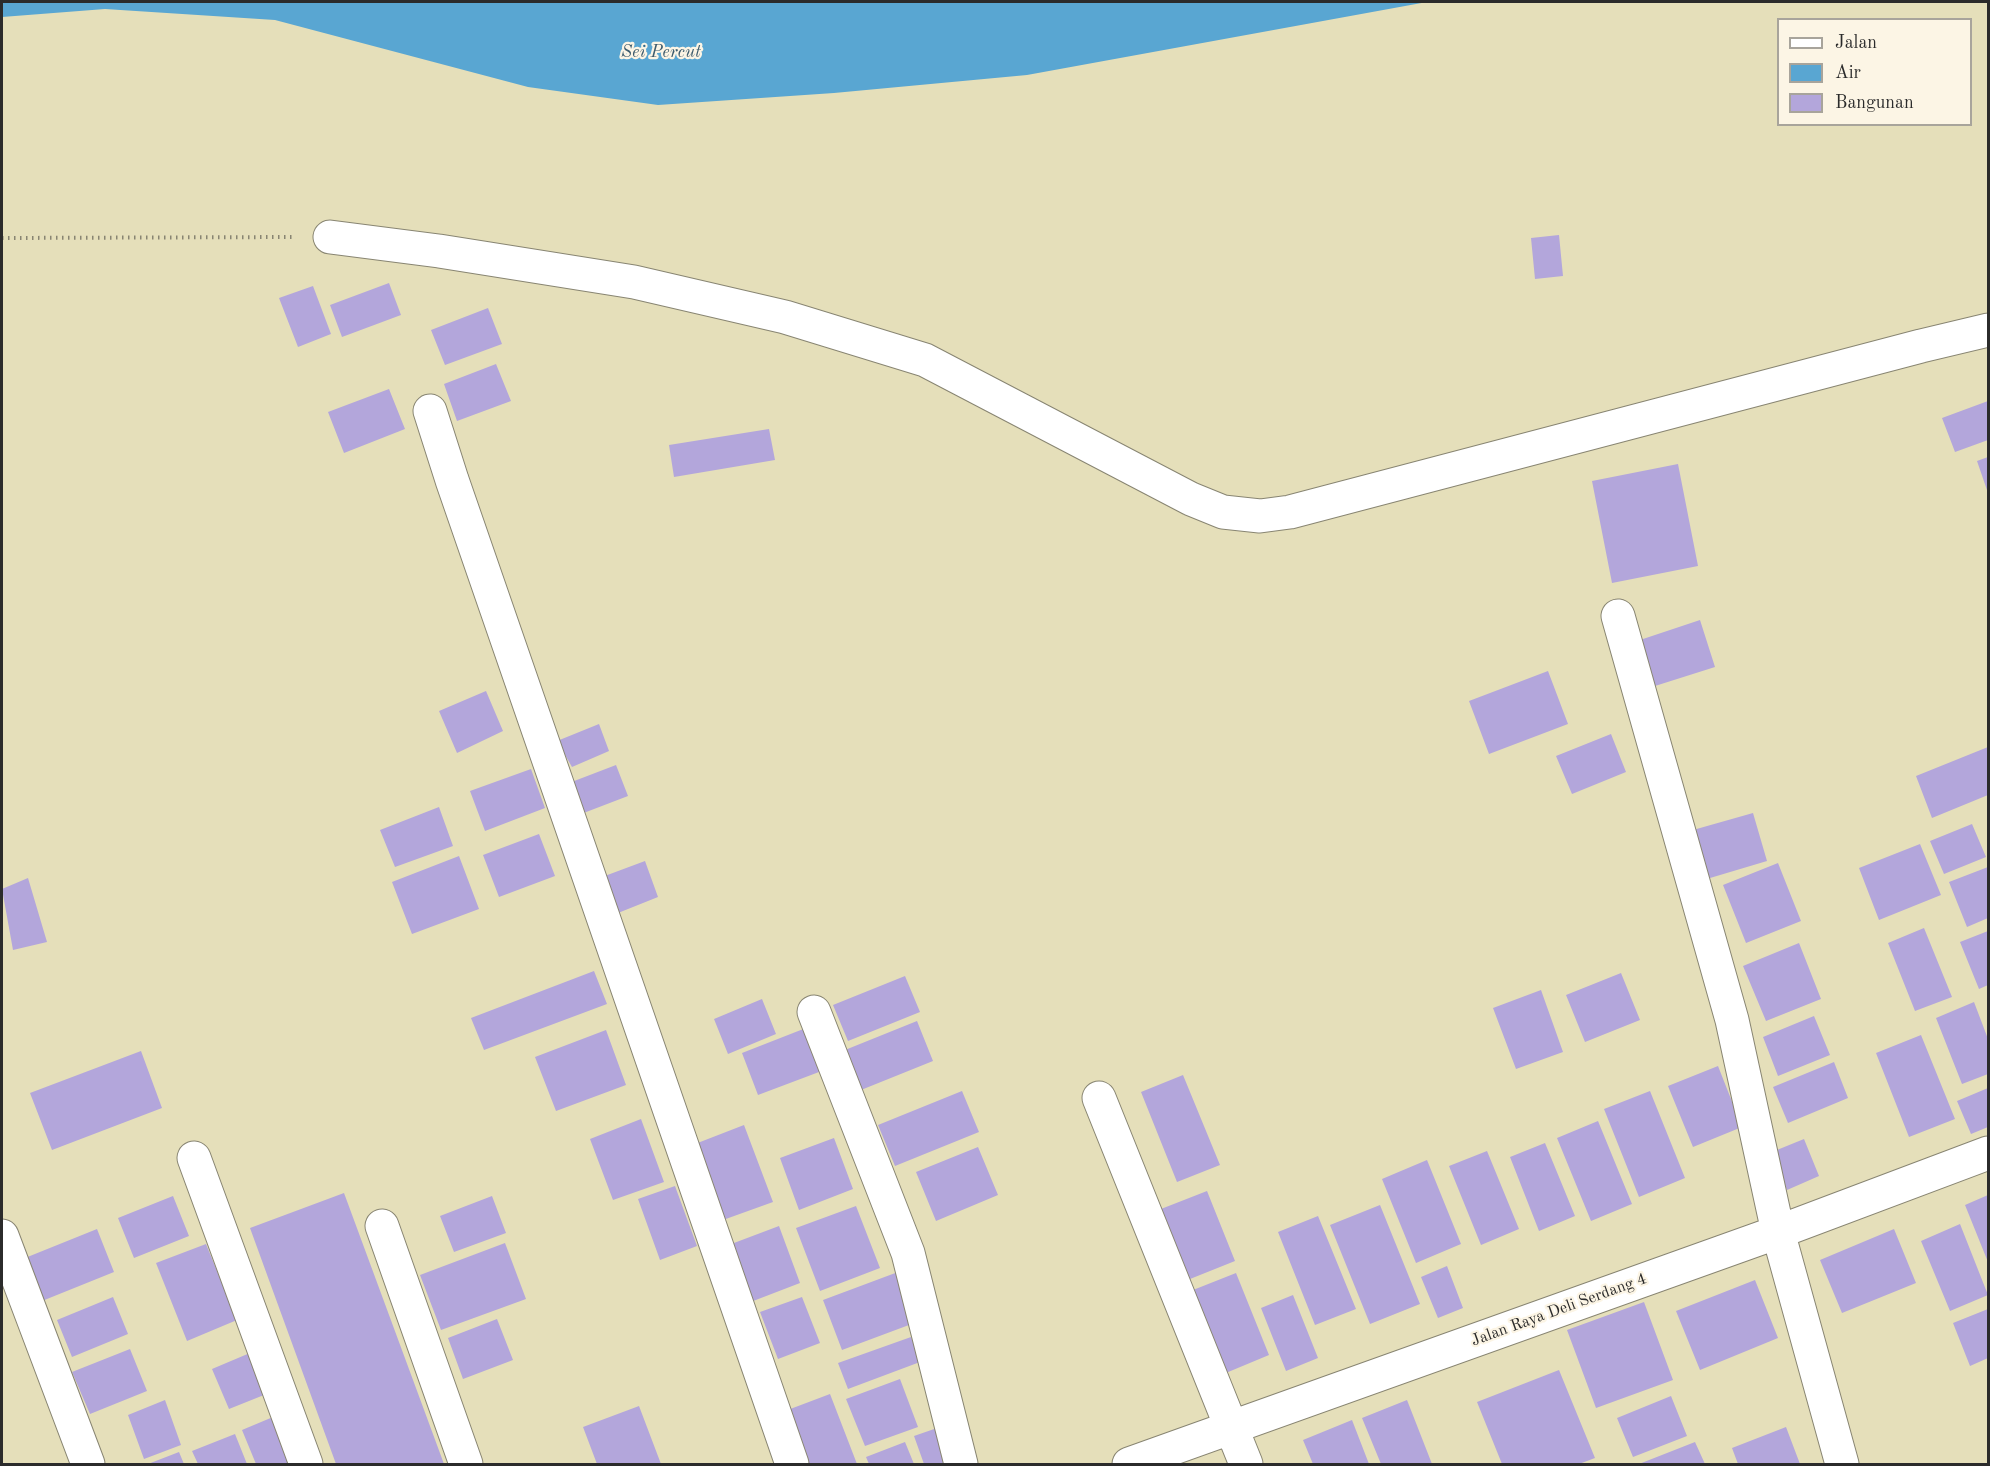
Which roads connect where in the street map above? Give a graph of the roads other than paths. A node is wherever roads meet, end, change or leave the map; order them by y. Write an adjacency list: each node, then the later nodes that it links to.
1 (330, 237): 2 (street)
2 (1989, 330)
3 (430, 411): 16 (street)
4 (1618, 616): 10 (street)
5 (814, 1012): 17 (street)
6 (1099, 1098): 12 (street)
7 (1989, 1153): 10 (street, Jalan Raya Deli Serdang 4)
8 (194, 1158): 14 (street)
9 (382, 1226): 15 (street)
10 (1778, 1232): 12 (street, Jalan Raya Deli Serdang 4); 20 (street)
11 (2, 1236): 13 (street)
12 (1232, 1427): 18 (street, Jalan Raya Deli Serdang 4); 19 (street)
13 (88, 1464)
14 (306, 1464)
15 (466, 1464)
16 (792, 1464)
17 (961, 1464)
18 (1129, 1464)
19 (1246, 1464)
20 (1842, 1464)

